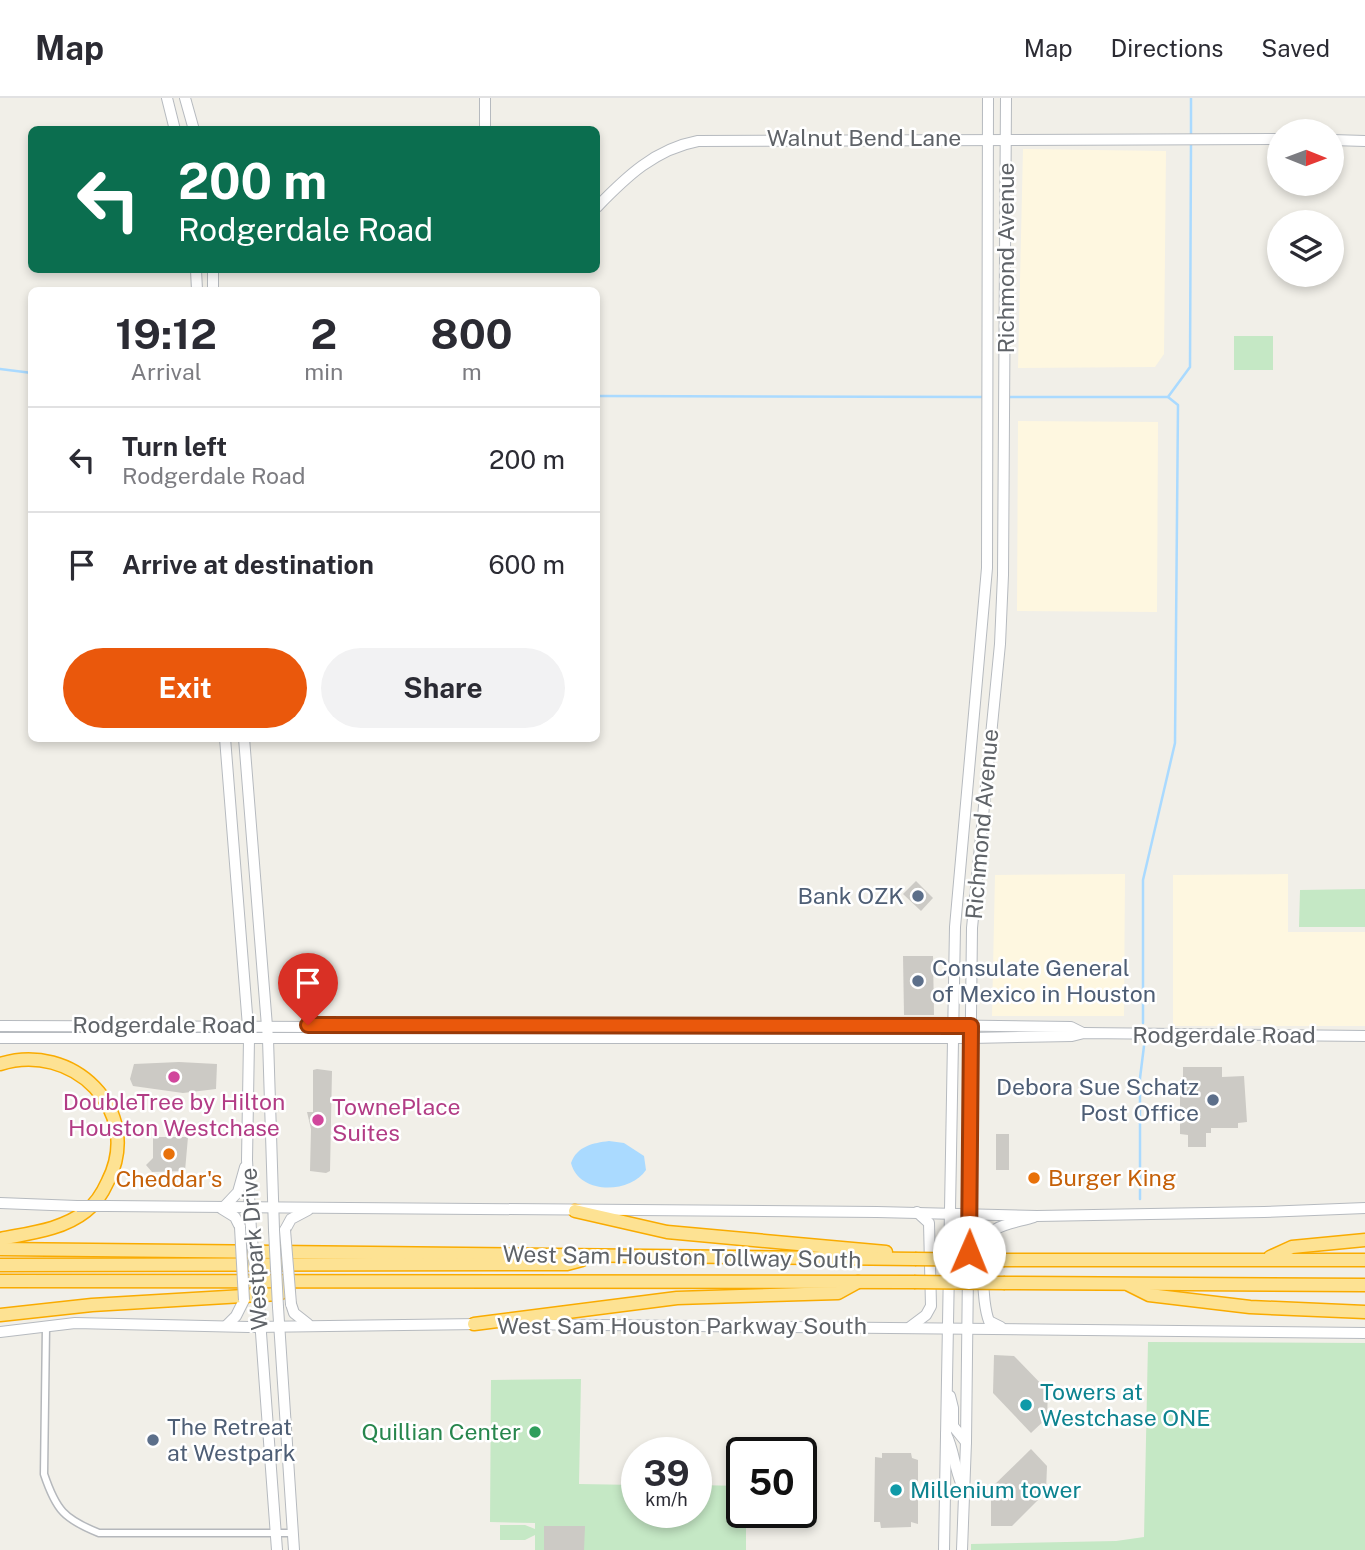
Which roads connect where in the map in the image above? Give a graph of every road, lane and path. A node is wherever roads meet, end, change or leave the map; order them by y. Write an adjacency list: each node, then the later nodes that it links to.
1 (167, 98): 6 (main road)
2 (185, 98): 7 (main road)
3 (485, 98): 8 (main road)
4 (989, 98): 9 (main road, Richmond Avenue)
5 (1006, 98): 10 (main road, Richmond Avenue)
6 (174, 126)
7 (193, 126)
8 (485, 126)
9 (988, 138): 10 (main road, Walnut Bend Lane); 14 (main road, Walnut Bend Lane); 15 (main road, Richmond Avenue)
10 (1006, 138): 11 (main road, Walnut Bend Lane); 16 (main road, Richmond Avenue)
11 (1267, 139)
12 (1344, 140): 13 (main road)
13 (1365, 141)
14 (600, 204)
15 (988, 250): 16 (main road); 17 (main road, Richmond Avenue)
16 (1006, 250): 18 (main road, Richmond Avenue)
17 (986, 474): 18 (main road); 19 (main road, Richmond Avenue)
18 (1005, 474): 20 (main road, Richmond Avenue)
19 (987, 568): 20 (main road); 21 (main road, Richmond Avenue)
20 (1003, 575): 22 (main road, Richmond Avenue)
21 (975, 700): 22 (main road); 25 (main road, Richmond Avenue)
22 (994, 701): 26 (main road, Richmond Avenue)
23 (225, 742): 30 (main road, Westpark Drive)
24 (244, 742): 31 (main road, Westpark Drive)
25 (965, 814): 26 (main road); 27 (main road, Richmond Avenue)
26 (982, 816): 28 (main road, Richmond Avenue)
27 (955, 927): 28 (main road); 36 (main road, Richmond Avenue)
28 (972, 928): 37 (main road, Richmond Avenue)
29 (845, 1024): 36 (main road, Rodgerdale Road); 38 (main road, Rodgerdale Road); 46 (main road)
30 (248, 1025): 31 (main road, Rodgerdale Road); 33 (main road, Rodgerdale Road); 49 (main road, Westpark Drive)
31 (267, 1025): 34 (main road, Rodgerdale Road); 51 (main road, Westpark Drive)
32 (0, 1026): 33 (main road, Rodgerdale Road)
33 (42, 1026): 43 (main road)
34 (407, 1026): 35 (main road, Rodgerdale Road); 44 (main road)
35 (511, 1026): 39 (main road, Rodgerdale Road); 45 (main road)
36 (953, 1026): 37 (main road, Rodgerdale Road); 47 (main road, Richmond Avenue)
37 (971, 1026): 40 (main road, Rodgerdale Road); 48 (main road, Richmond Avenue)
38 (718, 1027): 39 (main road, Rodgerdale Road); 50 (main road)
39 (625, 1033): 45 (main road, Rodgerdale Road); 50 (main road, Rodgerdale Road)
40 (1084, 1033): 41 (main road, Rodgerdale Road); 48 (main road, Rodgerdale Road)
41 (1365, 1036)
42 (0, 1038): 43 (main road, Rodgerdale Road)
43 (41, 1038): 49 (main road, Rodgerdale Road)
44 (407, 1038): 45 (main road, Rodgerdale Road); 51 (main road, Rodgerdale Road)
45 (510, 1038)
46 (841, 1038): 47 (main road, Rodgerdale Road); 50 (main road, Rodgerdale Road)
47 (953, 1038): 48 (main road, Rodgerdale Road); 62 (main road, Richmond Avenue)
48 (971, 1038): 63 (main road, Richmond Avenue)
49 (249, 1039): 51 (main road, Rodgerdale Road); 53 (main road, Westpark Drive)
50 (718, 1039)
51 (268, 1040): 58 (main road, Westpark Drive)
52 (0, 1064): 66 (highway)
53 (247, 1160): 56 (main road); 57 (main road, Westpark Drive)
54 (0, 1203): 56 (main road, bridge)
55 (1365, 1208): 64 (main road)
56 (222, 1209): 57 (main road); 84 (main road, bridge)
57 (250, 1209): 58 (main road); 85 (main road, Westpark Drive, bridge)
58 (274, 1209): 59 (main road); 65 (main road, Westpark Drive)
59 (308, 1209): 60 (main road); 65 (main road)
60 (575, 1210): 61 (main road); 70 (highway)
61 (917, 1212): 62 (main road); 87 (main road)
62 (949, 1213): 63 (main road); 88 (main road, Richmond Avenue)
63 (970, 1214): 64 (main road); 90 (main road, Richmond Avenue)
64 (1037, 1216): 89 (main road)
65 (280, 1230): 81 (main road, bridge); 86 (main road, Westpark Drive, bridge)
66 (0, 1238)
67 (1365, 1240): 71 (highway)
68 (0, 1249): 69 (highway, West Sam Houston Tollway South)
69 (595, 1256): 70 (highway, West Sam Houston Tollway South); 73 (highway)
70 (915, 1257): 71 (highway, bridge)
71 (1263, 1260): 72 (highway)
72 (1365, 1260)
73 (0, 1265)
74 (0, 1281): 76 (highway, West Sam Houston Tollway South)
75 (858, 1282): 76 (highway, West Sam Houston Tollway South); 77 (highway, West Sam Houston Tollway South, bridge); 82 (highway)
76 (297, 1283): 80 (highway)
77 (1126, 1284): 78 (highway, West Sam Houston Tollway South); 79 (highway)
78 (1365, 1285)
79 (1365, 1312)
80 (0, 1315)
81 (309, 1324): 82 (main road, West Sam Houston Parkway South); 86 (main road, West Sam Houston Parkway South)
82 (474, 1324): 87 (main road, West Sam Houston Parkway South)
83 (46, 1326): 84 (main road, West Sam Houston Parkway South); 91 (main road, West Sam Houston Parkway South); 98 (street)
84 (226, 1326): 85 (main road, West Sam Houston Parkway South)
85 (259, 1326): 86 (main road, West Sam Houston Parkway South); 98 (main road, Westpark Drive)
86 (279, 1326): 97 (main road, Westpark Drive)
87 (910, 1327): 88 (main road, West Sam Houston Parkway South)
88 (948, 1328): 90 (main road, West Sam Houston Parkway South); 93 (main road, Richmond Avenue)
89 (1004, 1328): 90 (main road, West Sam Houston Parkway South); 92 (main road, West Sam Houston Parkway South)
90 (968, 1329): 95 (main road, Richmond Avenue)
91 (0, 1332)
92 (1365, 1333)
93 (946, 1386): 94 (main road, Richmond Avenue); 95 (main road)
94 (945, 1433): 96 (main road); 101 (main road, Richmond Avenue)
95 (966, 1442): 96 (main road, Richmond Avenue)
96 (963, 1486): 102 (main road, Richmond Avenue)
97 (293, 1533): 98 (street); 100 (main road, Westpark Drive)
98 (276, 1534): 99 (main road, Westpark Drive)
99 (277, 1550)
100 (294, 1550)
101 (944, 1550)
102 (962, 1550)

